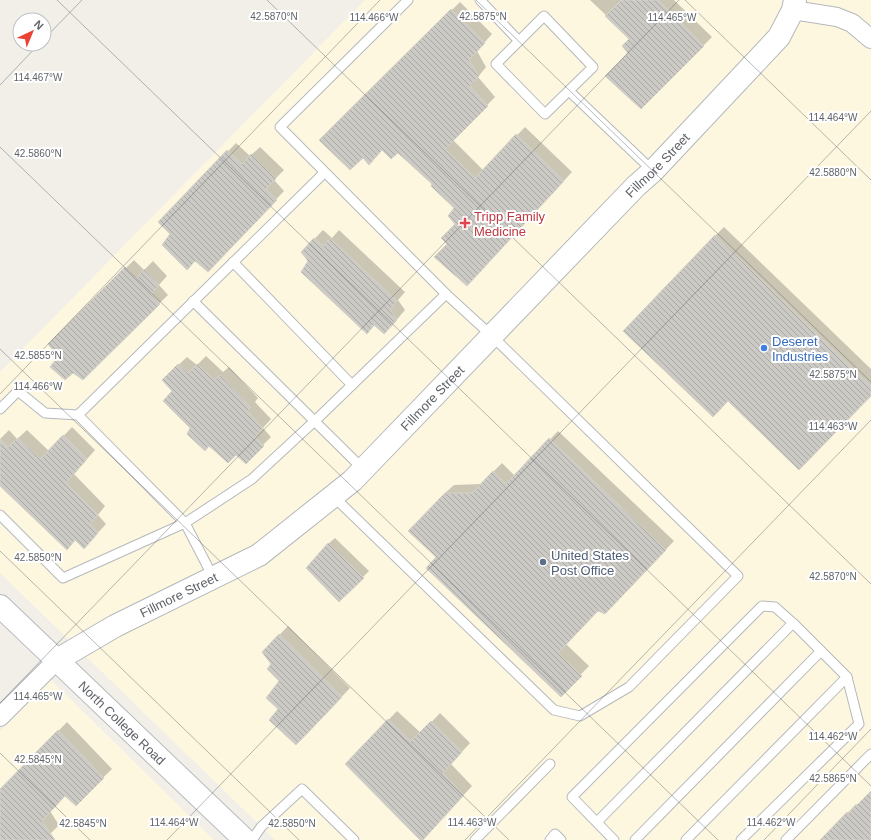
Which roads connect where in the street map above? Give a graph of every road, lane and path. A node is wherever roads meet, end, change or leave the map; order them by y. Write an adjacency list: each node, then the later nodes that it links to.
1 (408, 0): 8 (lane)
2 (480, 0): 5 (lane)
3 (794, 5): 4 (street); 7 (street, Fillmore Street)
4 (871, 39)
5 (519, 40): 6 (lane); 6 (lane)
6 (569, 91): 7 (lane)
7 (653, 171): 12 (street, Fillmore Street)
8 (324, 173): 9 (lane); 10 (lane)
9 (233, 262): 11 (lane); 13 (lane)
10 (446, 294): 12 (lane); 13 (lane)
11 (194, 301): 15 (lane); 16 (lane)
12 (492, 336): 17 (street, Fillmore Street); 18 (lane)
13 (352, 385): 16 (lane)
14 (0, 409): 15 (lane)
15 (78, 415): 20 (lane)
16 (315, 421): 17 (lane); 20 (lane)
17 (363, 469): 18 (street, Fillmore Street)
18 (333, 496): 21 (street, Fillmore Street)
19 (0, 515): 20 (lane)
20 (185, 523): 21 (lane)
21 (214, 578): 25 (street, Fillmore Street)
22 (0, 606): 25 (street, North College Road)
23 (793, 623): 24 (lane); 30 (lane); 30 (lane)
24 (821, 651): 26 (lane); 38 (lane)
25 (57, 660): 27 (street, Fillmore Street); 31 (street, North College Road)
26 (847, 677): 39 (lane); 40 (lane)
27 (0, 717)
28 (871, 754): 41 (lane)
29 (550, 764): 34 (lane)
30 (597, 822): 37 (lane)
31 (245, 840)
32 (252, 840): 33 (lane)
33 (354, 840)
34 (475, 840)
35 (550, 840): 36 (lane)
36 (561, 840)
37 (614, 840)
38 (635, 840)
39 (686, 840)
40 (741, 840)
41 (786, 840)

